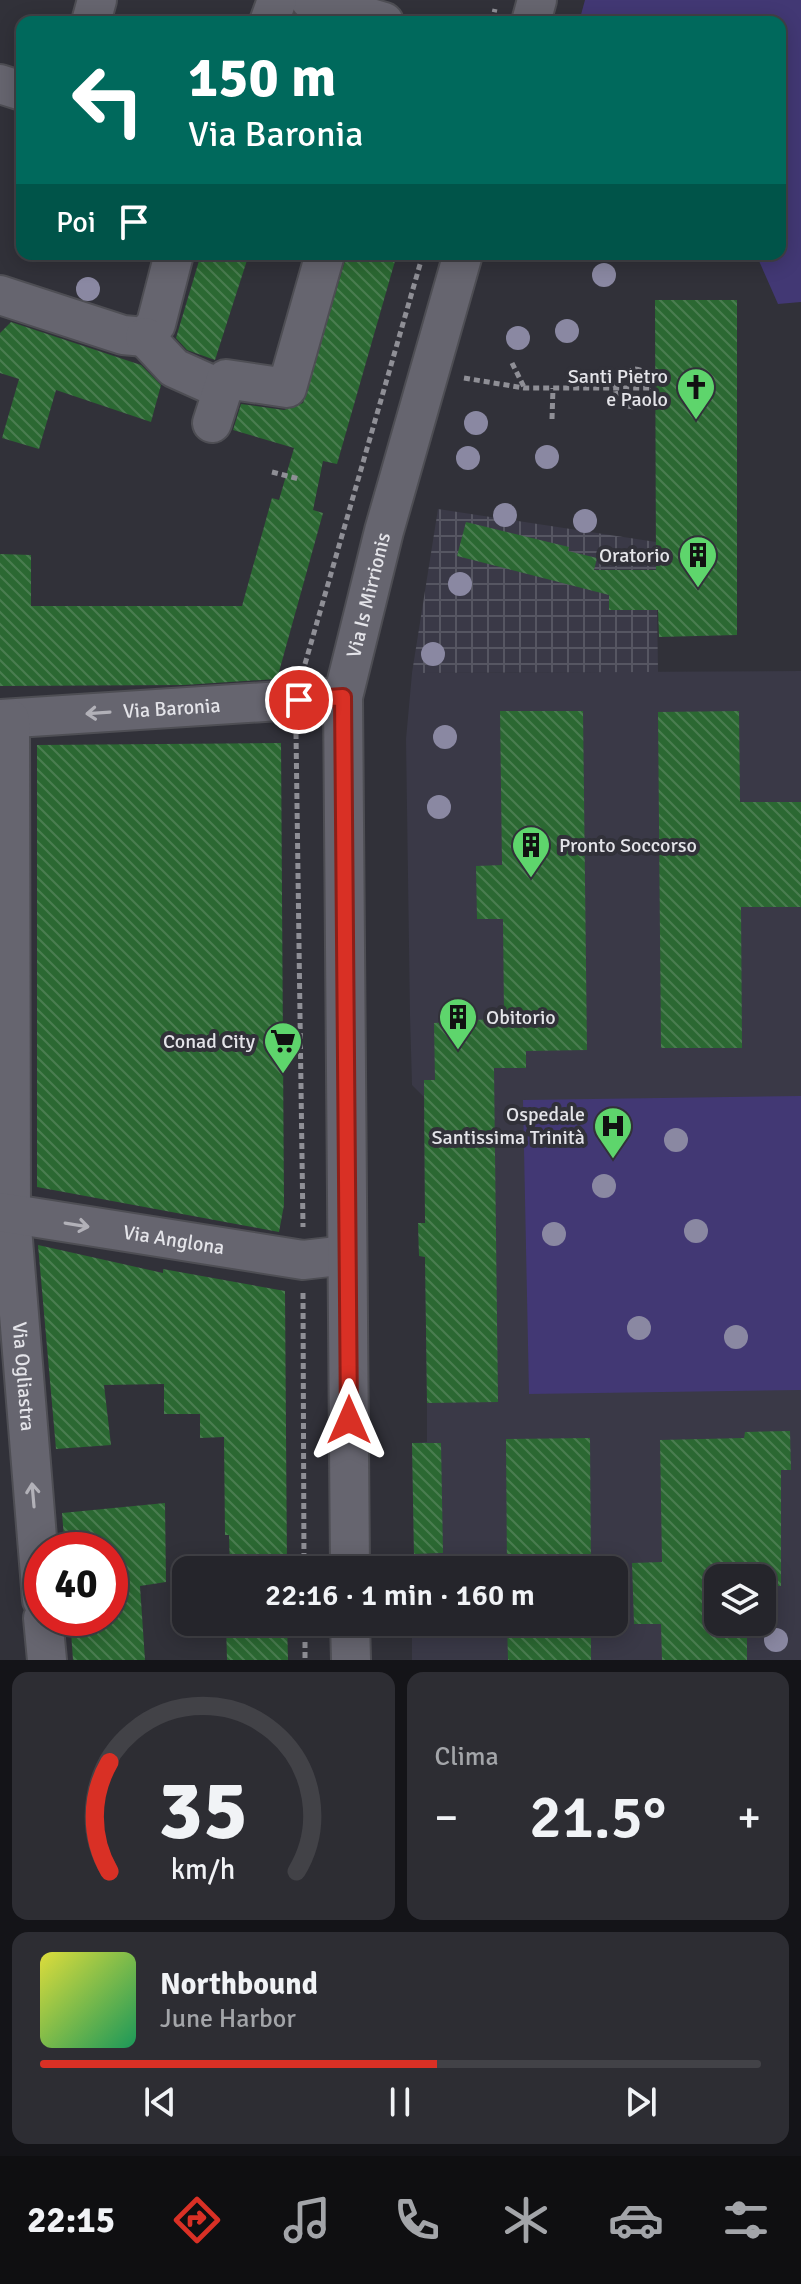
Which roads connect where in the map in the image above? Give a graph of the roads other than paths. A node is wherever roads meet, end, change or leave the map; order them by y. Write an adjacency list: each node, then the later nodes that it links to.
1 (310, 0): 2 (street)
2 (364, 16)
3 (172, 260): 7 (street)
4 (323, 260): 7 (street)
5 (461, 260): 8 (street, Via Is Mirrionis)
6 (0, 295): 7 (street)
7 (145, 337)
8 (343, 697): 9 (street, Via Baronia, one-way to 9); 11 (street, Via Is Mirrionis)
9 (5, 719): 10 (street, Via Ogliastra)
10 (5, 1213): 11 (street, Via Anglona, one-way to 11); 12 (street, Via Ogliastra, one-way to 10)
11 (347, 1255): 13 (street, Via Is Mirrionis)
12 (35, 1532)
13 (350, 1556)
14 (45, 1636): 16 (street)
15 (350, 1636): 17 (street)
16 (47, 1660)
17 (351, 1660)

